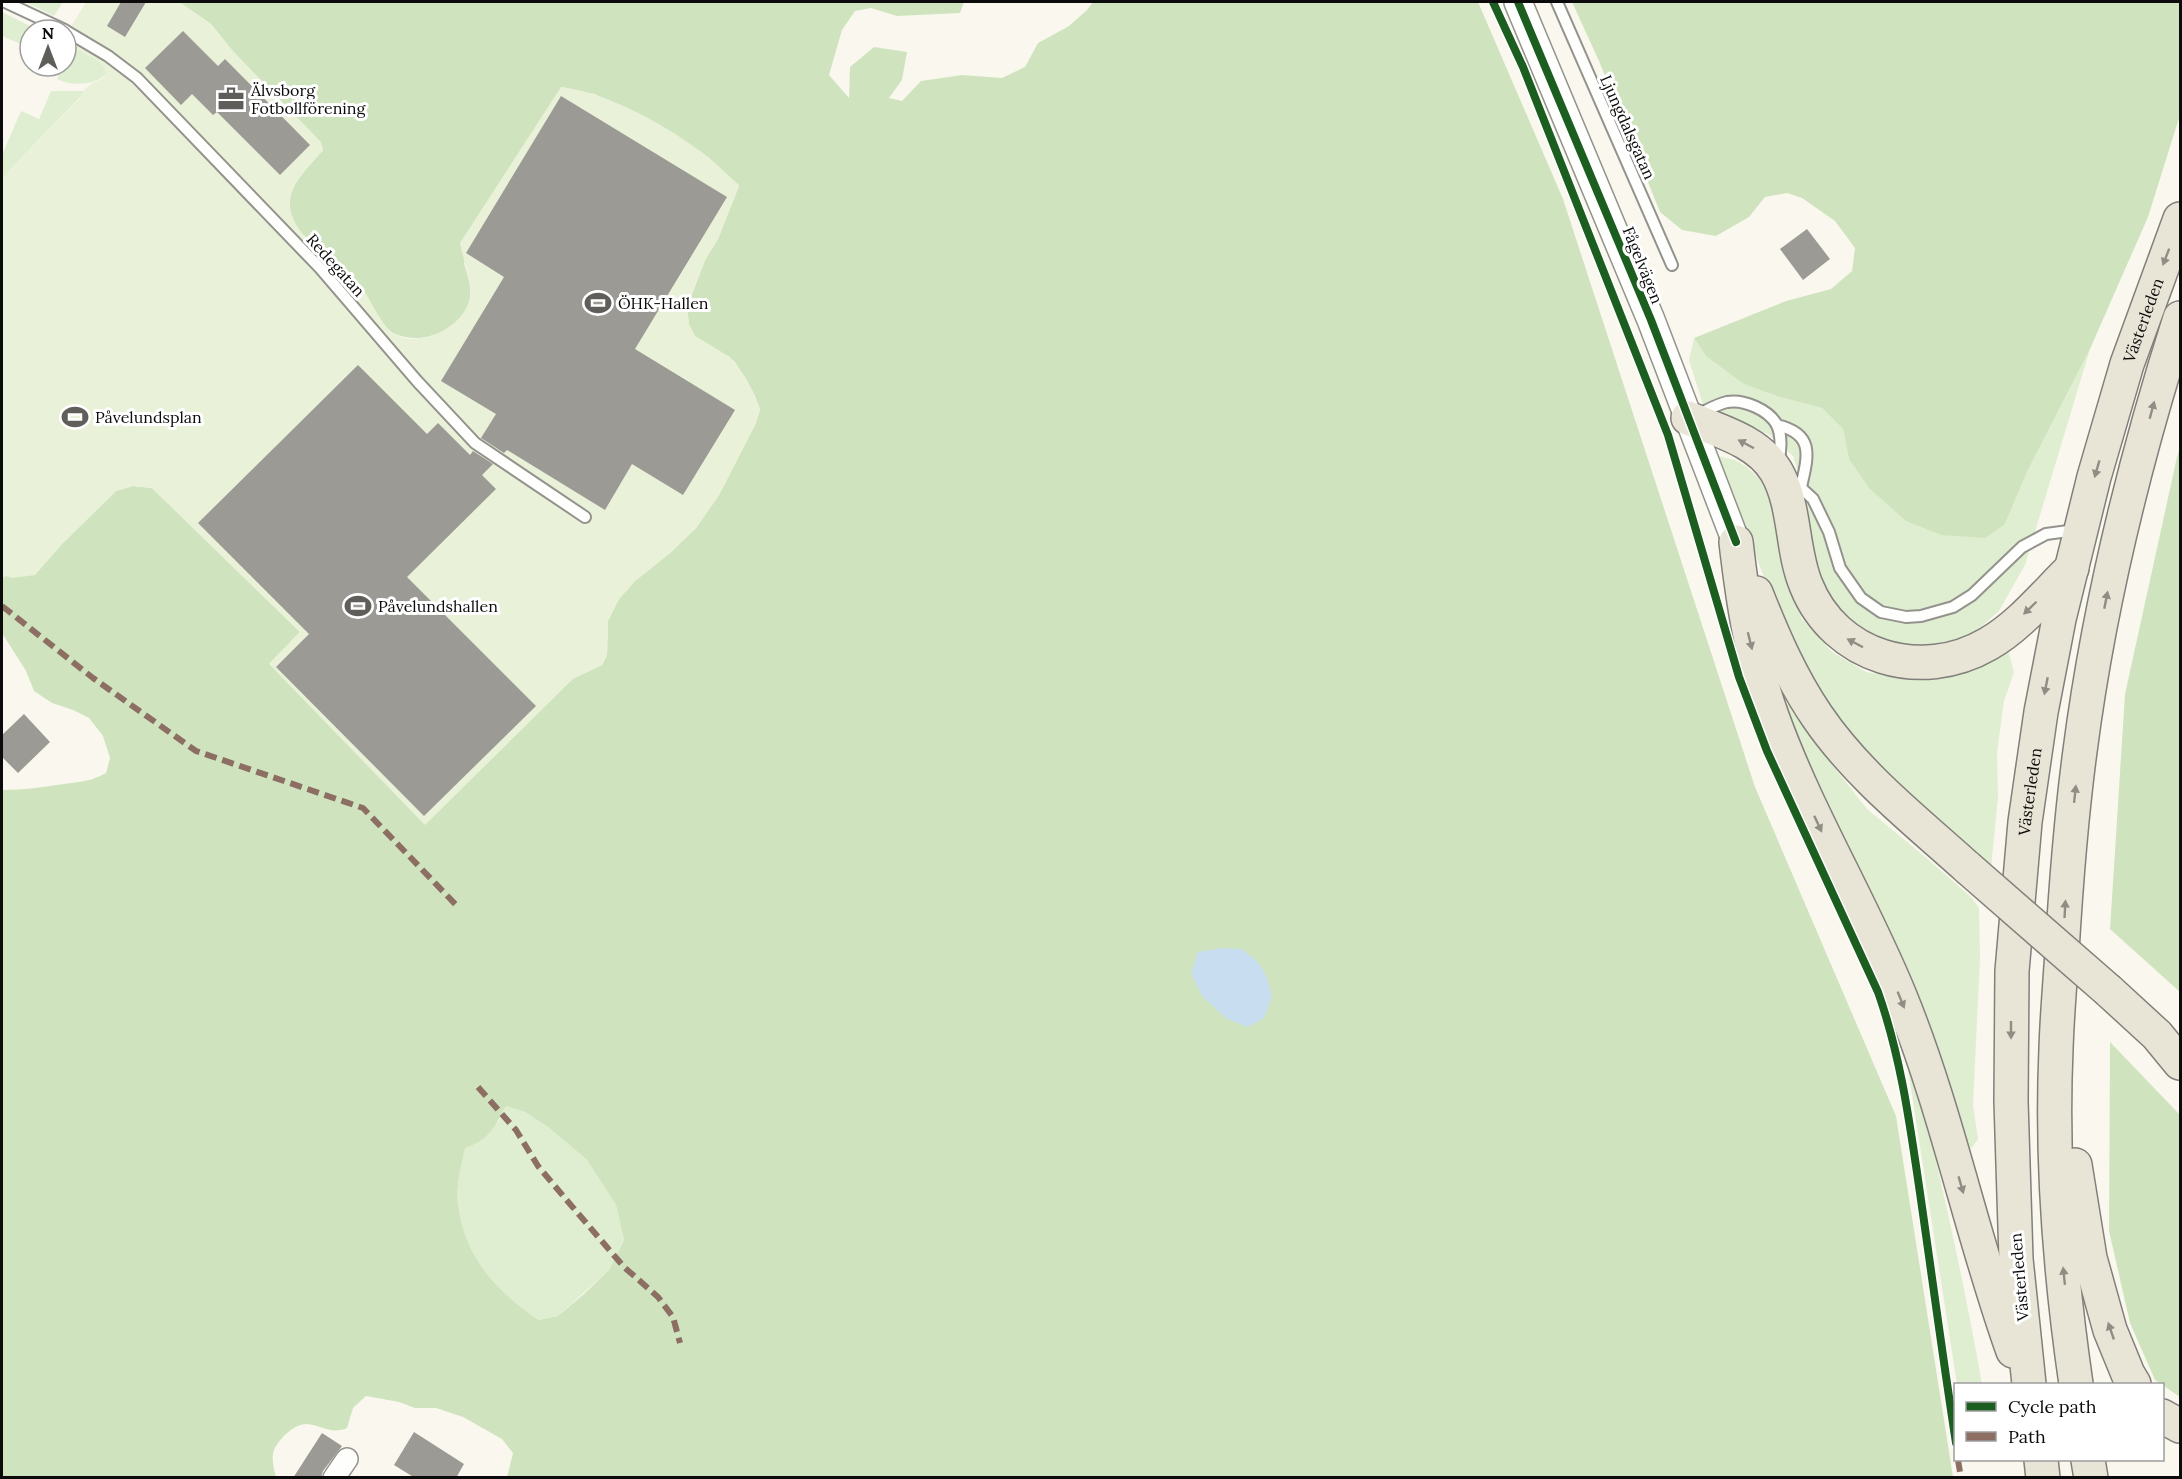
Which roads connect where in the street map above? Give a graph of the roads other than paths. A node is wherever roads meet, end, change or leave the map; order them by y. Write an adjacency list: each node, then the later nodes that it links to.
1 (5, 2): 4 (lane, Redegatan)
2 (1518, 2): 9 (street, Fågelvägen)
3 (1557, 2): 7 (lane, Ljungdalsgatan)
4 (39, 18)
5 (78, 38): 12 (lane, Redegatan)
6 (2181, 219): 13 (highway, Västerleden, one-way to 13)
7 (1672, 266)
8 (2181, 318): 16 (highway, Västerleden, one-way to 8)
9 (1688, 418): 10 (lane); 11 (highway, one-way to 9); 14 (street, Fågelvägen)
10 (1777, 425): 11 (lane); 11 (lane)
11 (1789, 479): 13 (lane); 15 (highway, one-way to 11)
12 (585, 517)
13 (2081, 530): 15 (highway, Västerleden)
14 (1736, 542): 17 (highway, bridge); 18 (highway, one-way to 18)
15 (2072, 568): 19 (highway, Västerleden, one-way to 19)
16 (2056, 1051): 20 (highway, Västerleden, one-way to 16); 21 (highway, one-way to 16)
17 (2181, 1063)
18 (2027, 1383)
19 (2027, 1383)
20 (2076, 1383)
21 (2133, 1383)
22 (2164, 1417): 23 (highway)
23 (2181, 1426)
24 (347, 1460): 27 (street)
25 (2040, 1461): 28 (highway)
26 (2088, 1461): 29 (highway)
27 (334, 1478)
28 (2043, 1478)
29 (2091, 1478)

